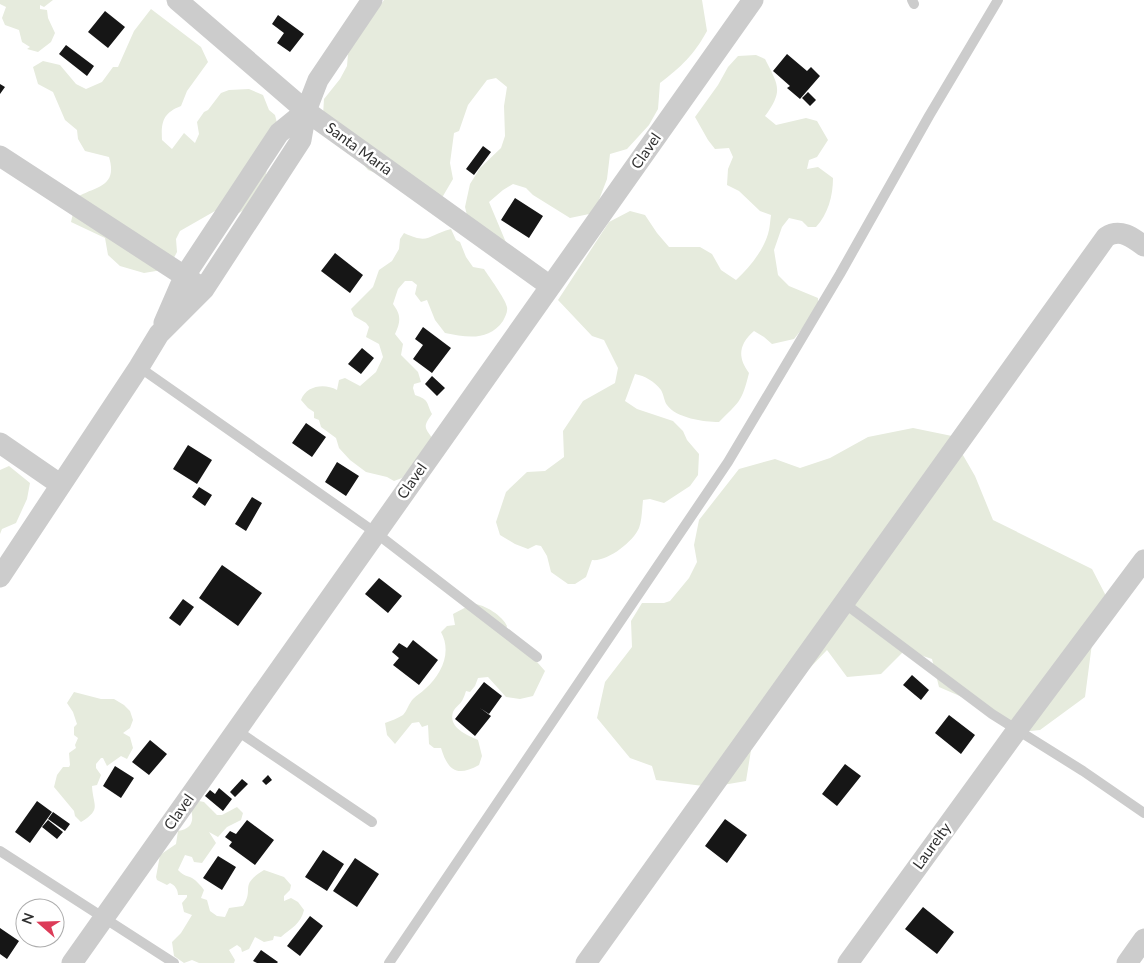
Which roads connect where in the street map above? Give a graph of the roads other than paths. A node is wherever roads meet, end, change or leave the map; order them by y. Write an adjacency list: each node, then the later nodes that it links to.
1 (177, 0): 5 (street, Santa María)
2 (372, 0): 5 (street)
3 (753, 0): 9 (street, Clavel)
4 (998, 0): 29 (lane)
5 (306, 111): 8 (street); 9 (street, Santa María); 10 (street)
6 (0, 156): 8 (street)
7 (1144, 246): 18 (street)
8 (184, 276): 10 (street); 11 (street)
9 (550, 286): 15 (street, Clavel)
10 (204, 289): 11 (street)
11 (159, 334): 12 (street)
12 (139, 367): 14 (street); 15 (lane)
13 (0, 443): 14 (street)
14 (61, 485): 17 (street)
15 (376, 533): 19 (lane); 20 (street, Clavel)
16 (1144, 560): 21 (street, Laurelty)
17 (0, 578)
18 (844, 603): 21 (lane); 30 (street)
19 (537, 657)
20 (236, 730): 23 (lane); 25 (street, Clavel)
21 (1017, 730): 22 (lane); 31 (street, Laurelty)
22 (1144, 813)
23 (372, 822)
24 (0, 851): 25 (lane)
25 (104, 917): 27 (street, Clavel); 28 (lane)
26 (1144, 939): 32 (street)
27 (72, 963)
28 (174, 963)
29 (389, 963)
30 (586, 963)
31 (848, 963)
32 (1127, 963)

